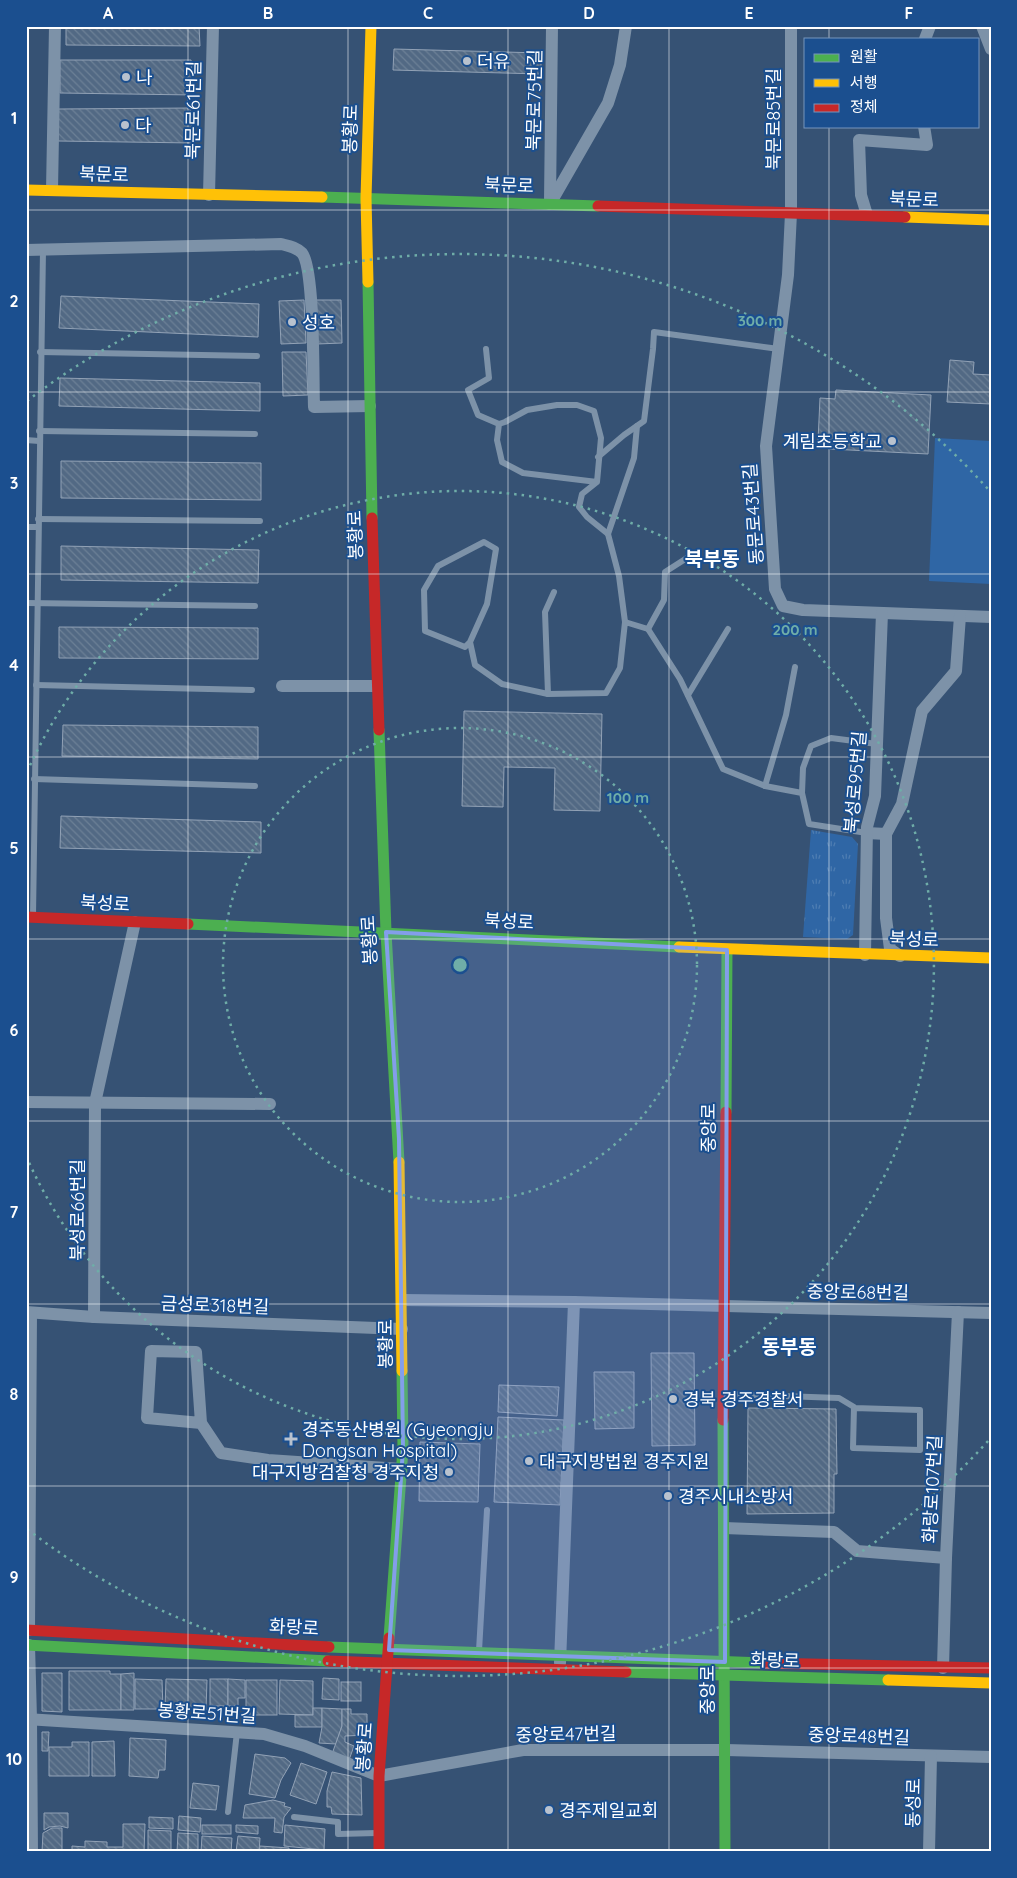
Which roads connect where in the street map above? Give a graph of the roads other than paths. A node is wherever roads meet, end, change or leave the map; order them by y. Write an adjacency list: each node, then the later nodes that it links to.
1 (55, 26): 13 (street)
2 (213, 26): 14 (street, 북문로61번길)
3 (370, 26): 15 (street, 봉황로)
4 (552, 26): 16 (street, 북문로75번길)
5 (626, 26): 16 (street)
6 (791, 26): 17 (street, 북문로85번길)
7 (930, 26): 9 (street)
8 (982, 26): 10 (street)
9 (925, 38)
10 (991, 49)
11 (924, 128): 18 (street)
12 (26, 190): 13 (street, 북문로)
13 (52, 190): 14 (street, 북문로)
14 (209, 195): 15 (street, 북문로)
15 (366, 198): 16 (street, 북문로); 26 (street, 봉황로)
16 (550, 204): 17 (street, 북문로)
17 (791, 213): 18 (street, 북문로); 23 (street, 동문로43번길)
18 (867, 215): 19 (street, 북문로)
19 (991, 220)
20 (26, 250): 21 (street)
21 (43, 250): 24 (lane); 26 (street)
22 (486, 349): 27 (lane)
23 (779, 349): 28 (lane); 45 (street, 동문로43번길)
24 (40, 352): 25 (lane); 29 (lane)
25 (256, 356)
26 (370, 406): 55 (street, 봉황로)
27 (499, 424): 33 (lane); 34 (lane)
28 (637, 426): 33 (lane); 39 (lane)
29 (39, 430): 30 (lane); 32 (lane)
30 (255, 434)
31 (26, 440): 32 (lane)
32 (39, 440): 35 (lane)
33 (598, 457): 34 (lane)
34 (597, 482): 39 (lane)
35 (38, 519): 36 (lane); 38 (lane)
36 (260, 521)
37 (26, 527): 38 (lane)
38 (38, 527): 43 (lane)
39 (608, 534): 48 (lane)
40 (690, 556): 49 (lane)
41 (554, 592): 57 (lane)
42 (26, 603): 43 (lane)
43 (37, 603): 44 (lane); 53 (lane)
44 (255, 606)
45 (882, 613): 46 (street, 동문로43번길); 59 (street, 북성로95번길)
46 (960, 616): 47 (street, 동문로43번길); 65 (street)
47 (991, 617)
48 (625, 622): 49 (lane); 57 (lane)
49 (648, 629): 58 (lane)
50 (728, 629): 58 (lane)
51 (470, 642): 51 (lane); 57 (lane)
52 (795, 666): 62 (lane)
53 (36, 685): 56 (lane); 60 (lane)
54 (282, 686): 55 (street)
55 (377, 686): 68 (street, 봉황로)
56 (252, 690)
57 (548, 694)
58 (688, 695): 62 (lane)
59 (877, 744): 63 (lane); 64 (street, 북성로95번길)
60 (34, 779): 61 (lane); 66 (lane)
61 (255, 786)
62 (765, 786): 63 (lane)
63 (802, 793): 64 (lane)
64 (867, 833): 65 (street); 70 (street, 북성로95번길)
65 (886, 834): 71 (street)
66 (29, 917): 67 (street, 북성로)
67 (136, 922): 68 (street, 북성로); 74 (street, 북성로66번길)
68 (386, 932): 69 (street, 북성로); 76 (street, 봉황로)
69 (727, 950): 70 (street, 북성로); 78 (street, 중앙로)
70 (865, 954): 71 (street, 북성로)
71 (900, 956): 72 (street, 북성로)
72 (991, 958)
73 (26, 1102): 74 (street)
74 (95, 1103): 75 (street); 82 (street, 북성로66번길)
75 (270, 1104)
76 (402, 1300): 77 (street); 83 (street, 봉황로)
77 (574, 1302): 78 (street); 95 (street)
78 (724, 1306): 79 (street, 중앙로68번길); 84 (street, 중앙로)
79 (958, 1312): 81 (street, 중앙로68번길); 90 (street, 화랑로107번길)
80 (29, 1313): 82 (street, 금성로318번길); 91 (street)
81 (991, 1313)
82 (94, 1317): 83 (street, 금성로318번길)
83 (402, 1329): 87 (street, 봉황로)
84 (723, 1394): 85 (lane); 89 (street, 중앙로)
85 (854, 1408): 85 (lane)
86 (201, 1423): 86 (street); 87 (street)
87 (401, 1469): 93 (street, 봉황로)
88 (487, 1510): 94 (lane)
89 (724, 1528): 90 (street); 96 (street, 중앙로)
90 (946, 1558): 98 (street, 화랑로107번길)
91 (27, 1630): 92 (street); 93 (street, 화랑로)
92 (27, 1645): 97 (street, 화랑로); 103 (street)
93 (388, 1650): 94 (street, 화랑로); 97 (street, 봉황로)
94 (479, 1652): 95 (street, 화랑로)
95 (560, 1656): 96 (street, 화랑로); 100 (street)
96 (725, 1662): 98 (street, 화랑로); 101 (street, 중앙로)
97 (388, 1664): 100 (street, 화랑로); 108 (street, 봉황로)
98 (943, 1668): 99 (street, 화랑로)
99 (991, 1668)
100 (559, 1670): 101 (street, 화랑로)
101 (724, 1676): 102 (street, 화랑로); 105 (street, 중앙로)
102 (991, 1682)
103 (29, 1719): 104 (street, 봉황로51번길); 112 (street)
104 (237, 1732): 108 (street, 봉황로51번길); 109 (lane)
105 (726, 1750): 106 (street, 중앙로48번길); 108 (street, 중앙로47번길); 114 (street, 중앙로)
106 (931, 1756): 107 (street, 중앙로48번길); 115 (street, 동성로)
107 (991, 1757)
108 (379, 1776): 111 (street, 봉황로)
109 (228, 1812)
110 (294, 1816): 111 (lane)
111 (379, 1833): 113 (street, 봉황로)
112 (32, 1852)
113 (379, 1852)
114 (725, 1852)
115 (929, 1852)

